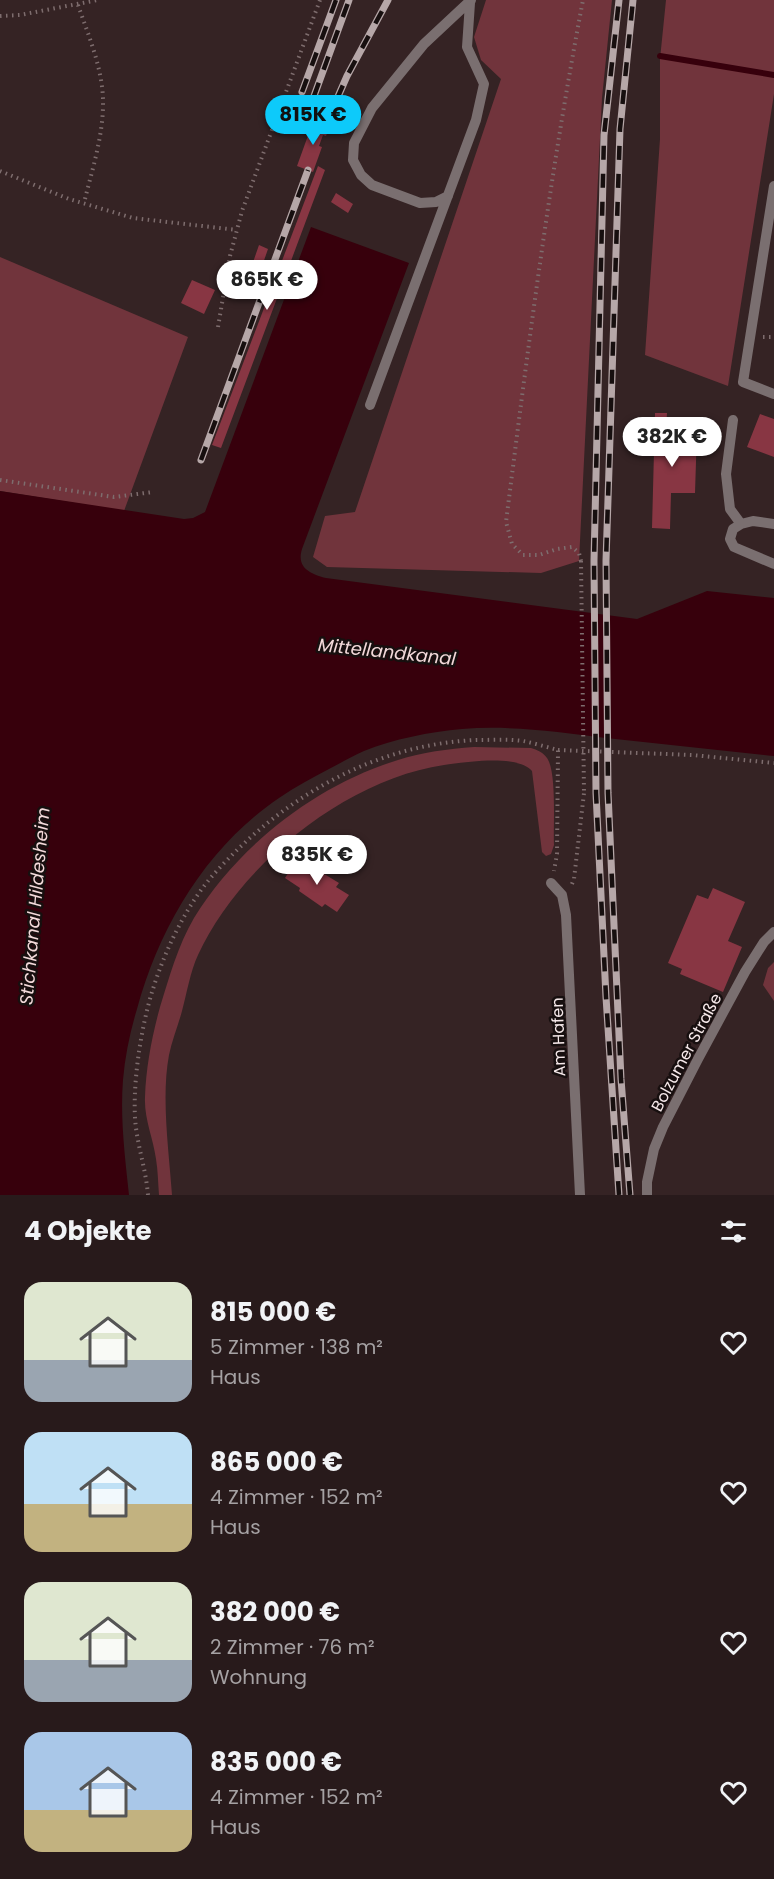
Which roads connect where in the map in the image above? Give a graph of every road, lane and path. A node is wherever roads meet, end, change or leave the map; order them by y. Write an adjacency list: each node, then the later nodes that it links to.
1 (98, 0): 5 (path)
2 (320, 0): 11 (path)
3 (583, 0): 24 (path, bridge)
4 (470, 1): 9 (lane); 9 (lane)
5 (78, 4): 6 (path); 10 (path)
6 (0, 16)
7 (0, 171): 10 (path)
8 (774, 186): 13 (lane)
9 (448, 196): 14 (lane)
10 (84, 203): 11 (path)
11 (237, 230): 12 (path)
12 (219, 327)
13 (774, 394)
14 (370, 405)
15 (733, 420): 18 (lane)
16 (0, 480): 17 (path)
17 (153, 492)
18 (741, 524): 19 (lane); 20 (lane)
19 (774, 524)
20 (774, 564)
21 (558, 750): 22 (path); 23 (path); 26 (path)
22 (774, 763)
23 (551, 883): 24 (lane)
24 (564, 901): 27 (lane, Am Hafen)
25 (774, 932): 28 (lane, Bolzumer Straße)
26 (148, 1195)
27 (580, 1195)
28 (647, 1195)

